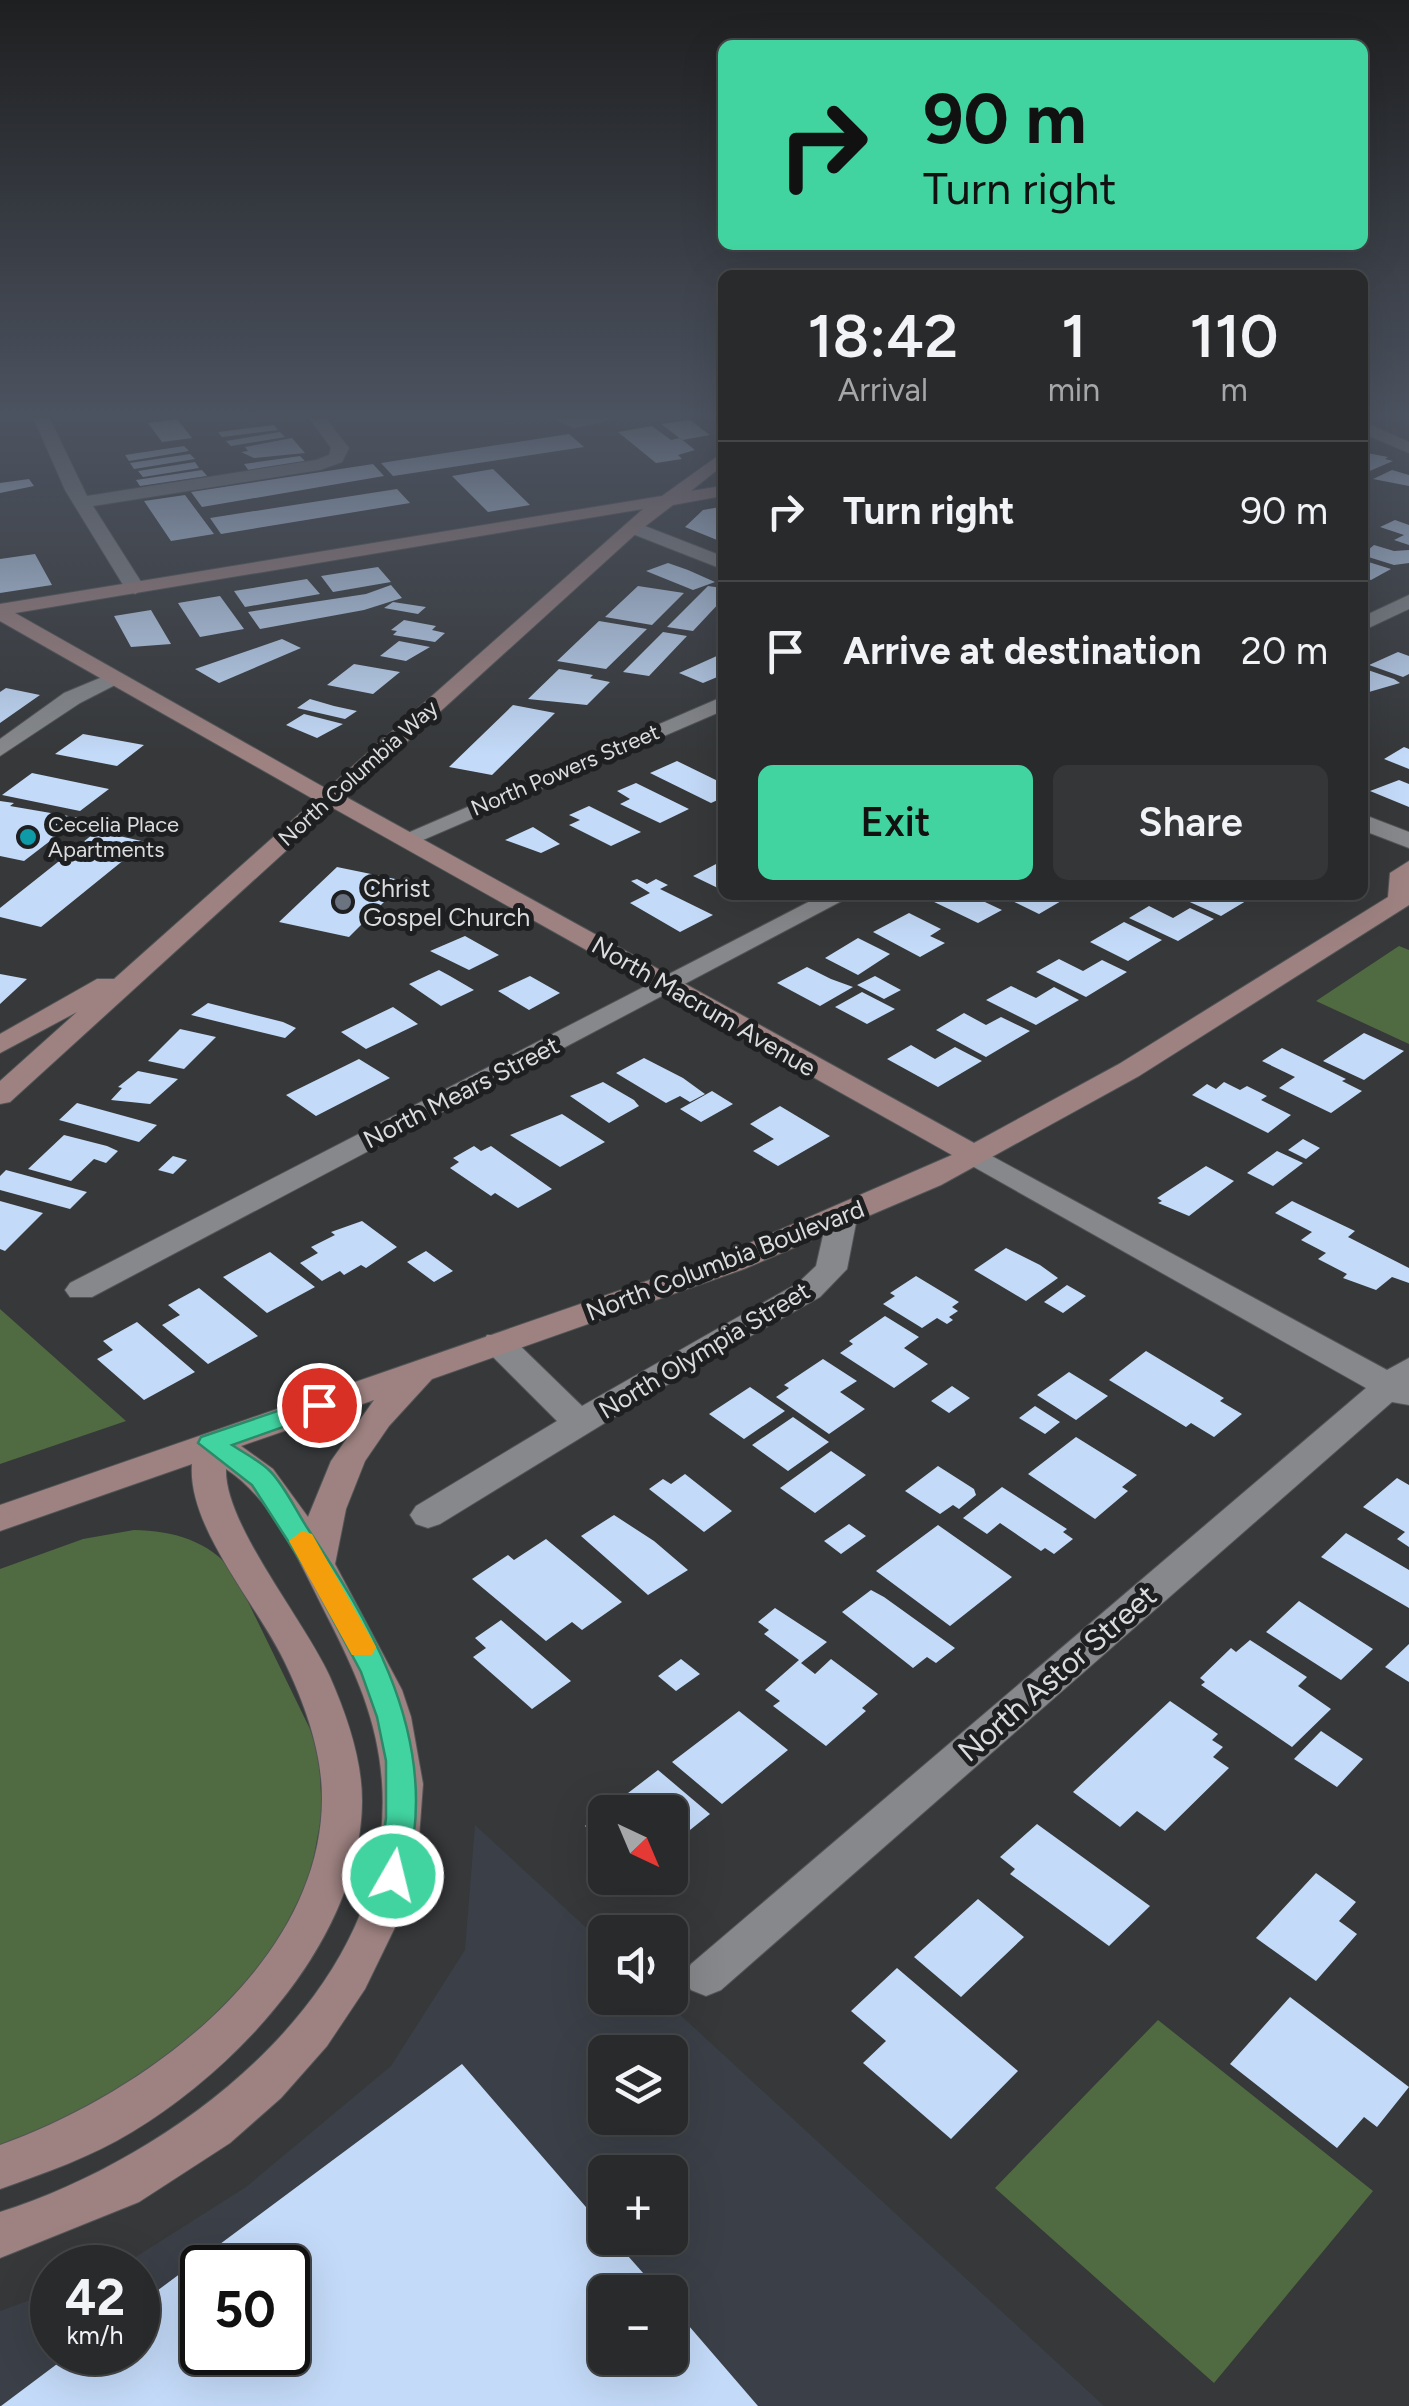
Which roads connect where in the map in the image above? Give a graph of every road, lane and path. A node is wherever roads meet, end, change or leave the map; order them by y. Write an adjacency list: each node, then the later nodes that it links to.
1 (100, 531): 6 (street)
2 (480, 531): 6 (main road)
3 (627, 531): 13 (main road, North Columbia Way)
4 (642, 531): 5 (street)
5 (718, 562)
6 (135, 588): 8 (main road)
7 (1409, 601): 9 (street)
8 (0, 612): 10 (main road, North Macrum Avenue)
9 (1368, 622)
10 (112, 678): 12 (street); 13 (main road, North Macrum Avenue)
11 (718, 705): 15 (street, North Powers Street)
12 (0, 749)
13 (330, 799): 15 (main road, North Macrum Avenue); 19 (main road, North Columbia Way)
14 (1368, 824): 16 (street)
15 (408, 838): 20 (main road, North Macrum Avenue)
16 (1409, 840)
17 (1406, 886): 23 (main road, North Columbia Boulevard)
18 (831, 900): 20 (street, North Mears Street)
19 (144, 965): 21 (main road); 22 (main road, North Columbia Way)
20 (668, 985): 23 (main road, North Macrum Avenue); 25 (street, North Mears Street)
21 (0, 1046)
22 (0, 1096)
23 (975, 1156): 24 (main road, North Columbia Boulevard); 28 (street, North Macrum Avenue)
24 (842, 1218): 26 (main road, North Columbia Boulevard); 29 (street, North Olympia Street)
25 (81, 1290)
26 (498, 1342): 27 (main road, North Columbia Boulevard); 29 (street, North Olympia Street)
27 (428, 1368): 30 (main road, North Columbia Boulevard); 33 (main road)
28 (1403, 1384): 34 (street, North Astor Street)
29 (581, 1424): 31 (street, North Olympia Street)
30 (210, 1443): 32 (main road, North Columbia Boulevard); 33 (main road); 35 (main road)
31 (428, 1515)
32 (0, 1518)
33 (317, 1564): 36 (main road)
34 (706, 1977)
35 (0, 2167)
36 (0, 2235)

